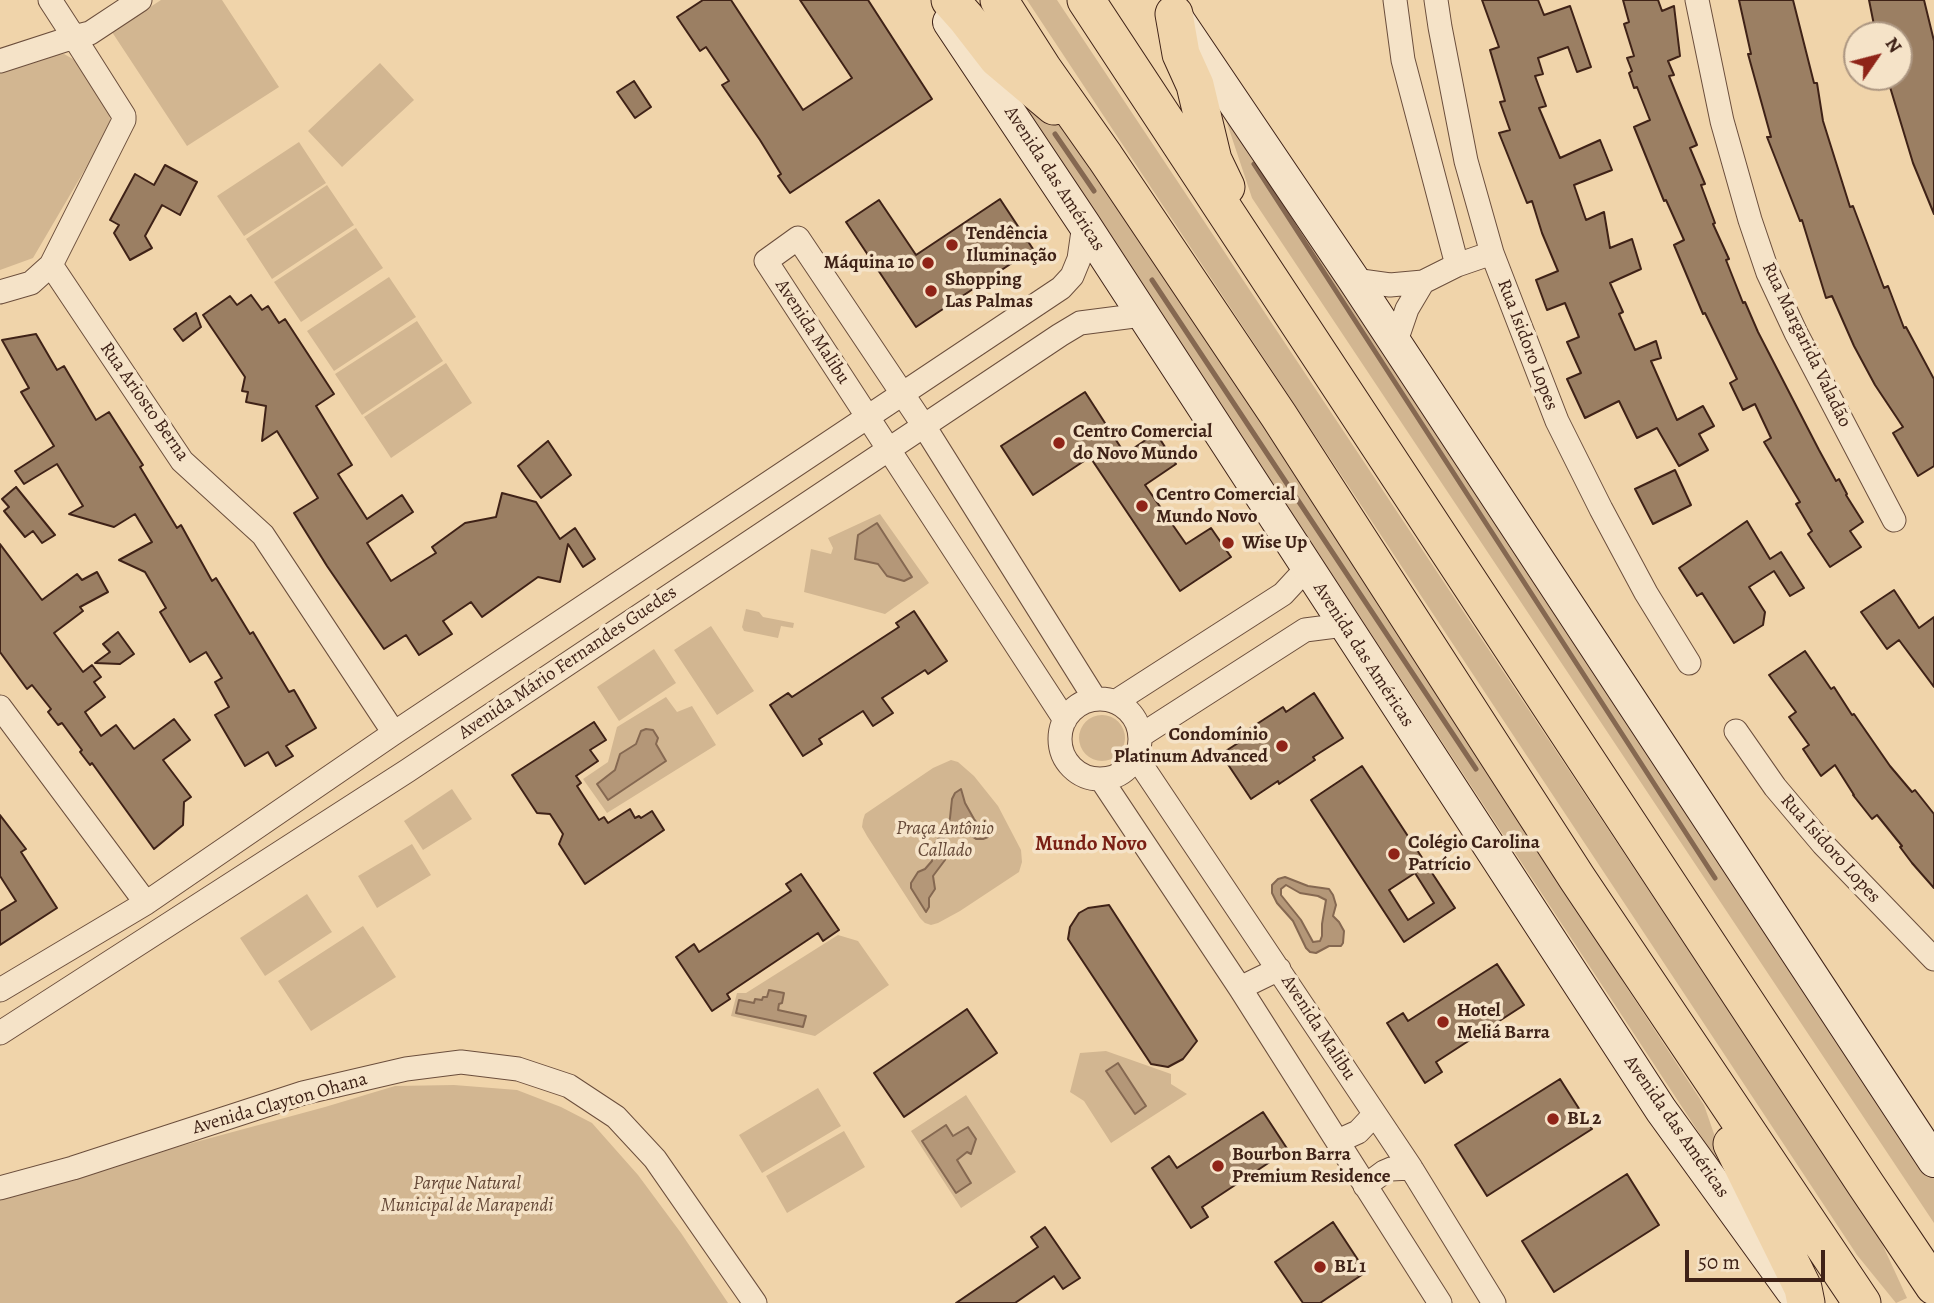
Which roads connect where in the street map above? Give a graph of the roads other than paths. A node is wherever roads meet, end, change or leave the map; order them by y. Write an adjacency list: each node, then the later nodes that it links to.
1 (50, 0): 11 (street)
2 (140, 0): 11 (street)
3 (935, 0): 14 (main road, Avenida das Américas)
4 (950, 0): 13 (highway)
5 (999, 0): 13 (highway)
6 (1086, 0): 15 (highway)
7 (1395, 0): 18 (street)
8 (1436, 0): 16 (street, Rua Isidoro Lopes)
9 (1697, 0): 28 (street, Rua Margarida Valadão)
10 (1169, 7): 15 (highway); 19 (main road)
11 (74, 37): 12 (street); 17 (street)
12 (0, 61)
13 (1105, 157): 45 (highway)
14 (1084, 224): 22 (main road, Avenida das Américas); 24 (street, Avenida Mário Fernandes Guedes)
15 (1245, 244): 50 (highway)
16 (1492, 253): 18 (street); 31 (street, Rua Isidoro Lopes)
17 (51, 265): 21 (street); 36 (street, Rua Ariosto Berna)
18 (1457, 265): 20 (street)
19 (1354, 280): 20 (street); 23 (main road)
20 (1423, 282): 23 (street)
21 (0, 292)
22 (1142, 315): 26 (street, Avenida Mário Fernandes Guedes); 29 (main road, Avenida das Américas)
23 (1395, 344): 48 (main road)
24 (903, 394): 25 (street, Avenida Mário Fernandes Guedes); 25 (street, Avenida Malibu); 26 (street, Avenida Malibu)
25 (868, 418): 27 (street, Avenida Malibu); 36 (street, Avenida Mário Fernandes Guedes)
26 (924, 426): 27 (street, Avenida Mário Fernandes Guedes); 32 (street, Avenida Malibu)
27 (888, 449): 34 (street, Avenida Malibu); 44 (street, Avenida Mário Fernandes Guedes)
28 (1894, 520)
29 (1307, 568): 30 (main road, Avenida das Américas); 32 (street)
30 (1344, 625): 37 (street); 58 (main road, Avenida das Américas)
31 (1689, 663)
32 (1105, 701): 34 (street); 37 (street)
33 (0, 707): 39 (street)
34 (1065, 720): 38 (street)
35 (1735, 731): 40 (street, Rua Isidoro Lopes)
36 (394, 733): 39 (street, Avenida Mário Fernandes Guedes)
37 (1138, 746): 38 (street); 41 (street, Avenida Malibu)
38 (1101, 779): 42 (street)
39 (146, 903): 43 (street, Avenida Mário Fernandes Guedes)
40 (1934, 959)
41 (1279, 969): 42 (street); 46 (street, Avenida Malibu)
42 (1240, 988): 47 (street)
43 (0, 990)
44 (0, 1033)
45 (1696, 1056): 59 (highway); 60 (highway)
46 (1374, 1115): 47 (street); 49 (street, Avenida Malibu)
47 (1338, 1141): 51 (street)
48 (1932, 1155)
49 (1410, 1168): 51 (street); 57 (street, Avenida Malibu)
50 (1866, 1185): 53 (highway); 54 (highway)
51 (1365, 1186): 56 (street)
52 (0, 1188): 55 (street, Avenida Clayton Ohana)
53 (1934, 1258)
54 (1934, 1286)
55 (755, 1303)
56 (1440, 1303)
57 (1494, 1303)
58 (1801, 1303)
59 (1806, 1303)
60 (1862, 1303)

